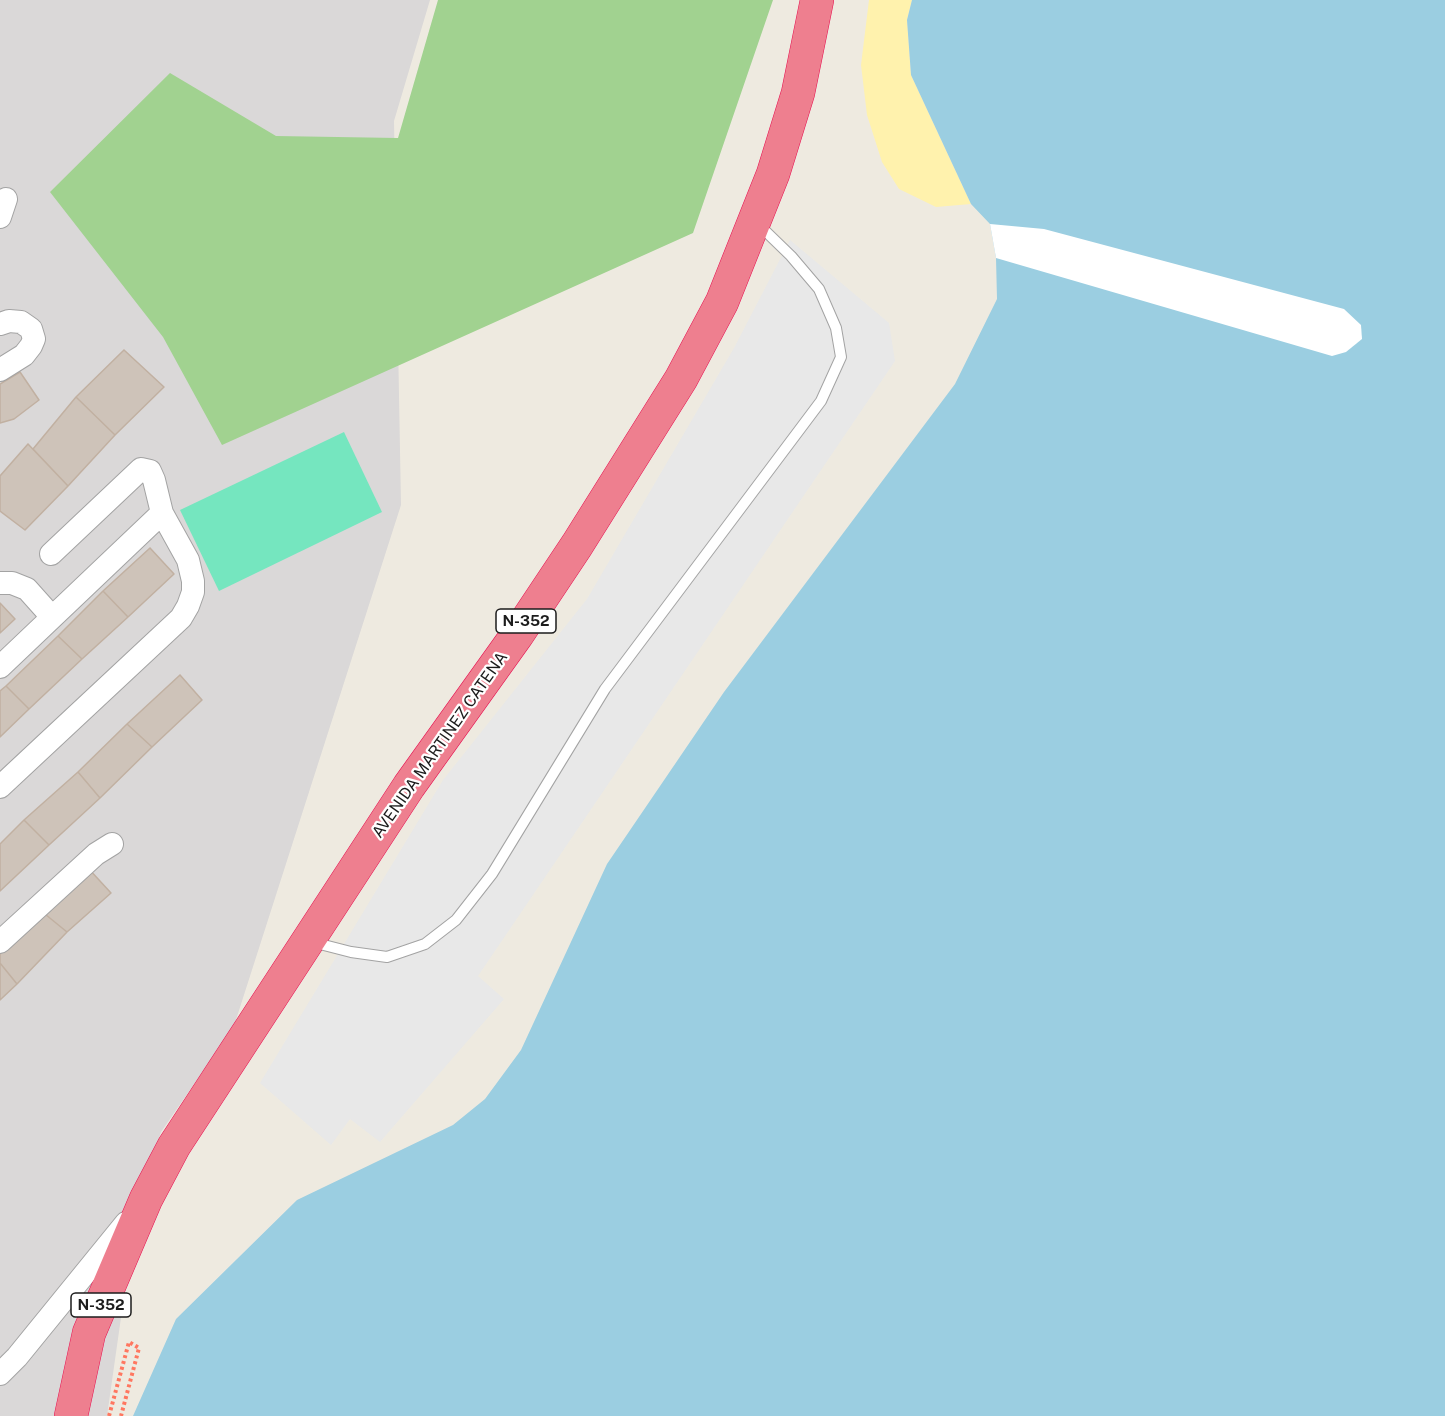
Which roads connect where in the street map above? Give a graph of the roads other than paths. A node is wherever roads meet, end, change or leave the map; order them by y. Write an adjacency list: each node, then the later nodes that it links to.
1 (817, 0): 2 (highway, AVENIDA MARTINEZ CATENA / N-352)
2 (755, 221): 12 (highway, AVENIDA MARTINEZ CATENA / N-352); 12 (lane)
3 (0, 324): 4 (street)
4 (2, 370)
5 (162, 513): 6 (street); 8 (street); 10 (street)
6 (51, 554)
7 (0, 583): 8 (street)
8 (52, 617): 9 (street)
9 (0, 667)
10 (0, 787)
11 (112, 844): 13 (street)
12 (309, 941): 14 (highway, AVENIDA MARTINEZ CATENA / N-352)
13 (0, 942)
14 (146, 1199): 15 (street); 16 (highway, AVENIDA MARTINEZ CATENA / N-352)
15 (0, 1374)
16 (71, 1416)

